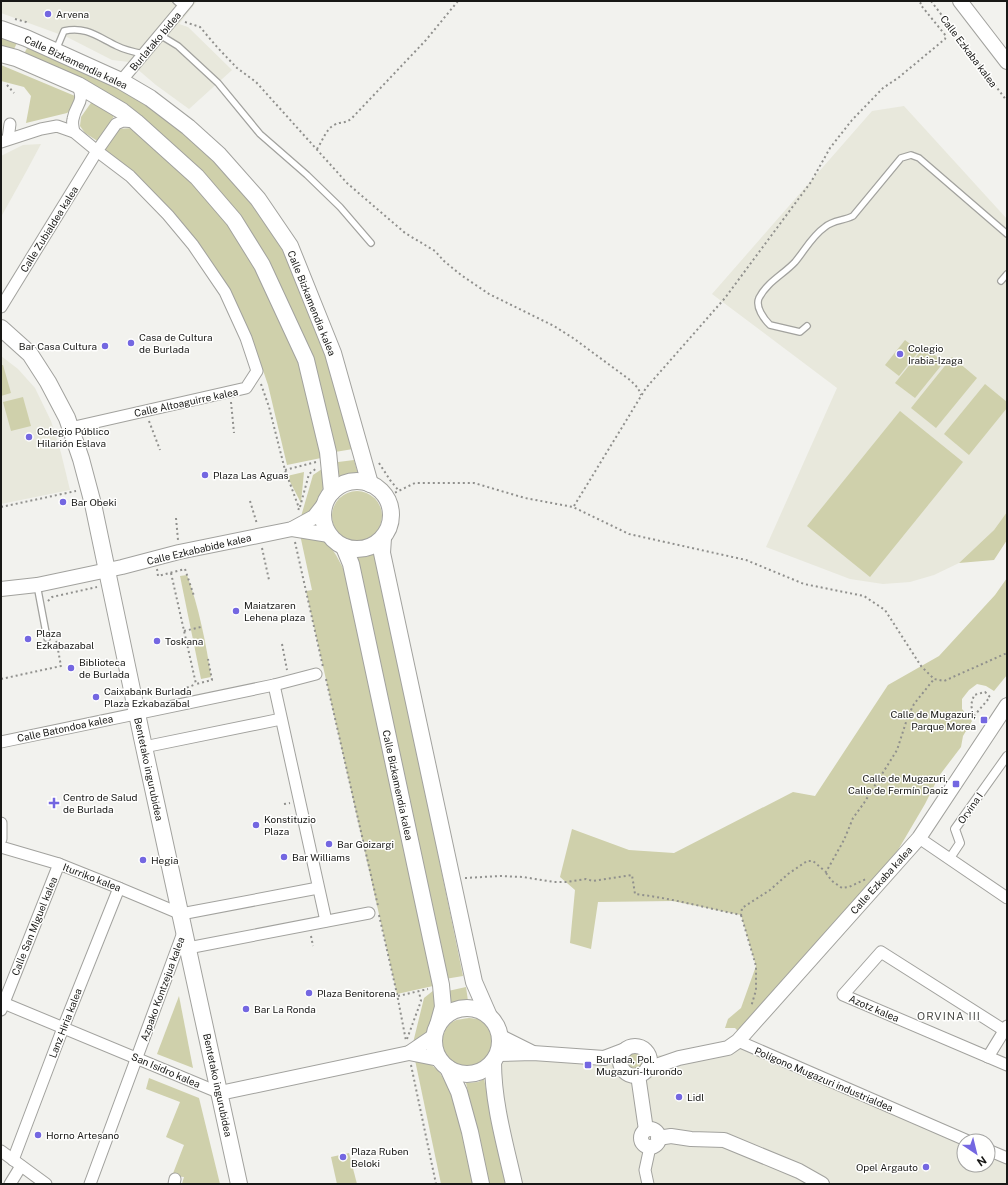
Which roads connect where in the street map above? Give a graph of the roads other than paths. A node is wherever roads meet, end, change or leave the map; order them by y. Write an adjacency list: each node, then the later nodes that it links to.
1 (961, 1): 8 (street)
2 (182, 3): 4 (street, Burlatako bidea)
3 (1, 29): 5 (main road, Calle Bizkamendia kalea)
4 (160, 35): 7 (street, Burlatako bidea); 17 (lane)
5 (56, 51): 7 (lane); 9 (main road, Calle Bizkamendia kalea)
6 (1, 54): 10 (main road, Calle Bizkamendia kalea)
7 (144, 55): 9 (street, Burlatako bidea)
8 (1007, 62)
9 (121, 81): 24 (main road, Calle Bizkamendia kalea)
10 (78, 85): 11 (main road, Calle Bizkamendia kalea); 13 (street)
11 (136, 122): 15 (street, Calle Zubialdea kalea); 25 (main road, Calle Bizkamendia kalea)
12 (10, 124): 14 (street)
13 (74, 132): 14 (street); 15 (street)
14 (5, 140)
15 (97, 151): 20 (street, Calle Zubialdea kalea); 23 (street, Calle Altoaguirre kalea)
16 (1007, 234): 21 (lane)
17 (371, 243)
18 (1007, 274): 19 (lane)
19 (1001, 281)
20 (1, 307)
21 (807, 326)
22 (1, 328): 23 (main road, Bentetako ingurubidea)
23 (70, 428): 30 (main road, Bentetako ingurubidea)
24 (370, 484): 25 (main road); 28 (main road)
25 (329, 497): 26 (street, Calle Ezkababide kalea); 27 (main road)
26 (292, 529): 27 (street, Calle Ezkababide kalea); 30 (street, Calle Ezkababide kalea)
27 (329, 535): 29 (main road)
28 (383, 538): 29 (main road); 56 (main road)
29 (344, 547): 59 (main road, Calle Bizkamendia kalea)
30 (107, 570): 31 (street); 37 (main road, Bentetako ingurubidea)
31 (37, 585): 32 (street); 33 (lane)
32 (1, 590)
33 (47, 638)
34 (316, 674): 35 (street, Calle Batondoa kalea)
35 (274, 685): 37 (street, Calle Batondoa kalea); 38 (street)
36 (1007, 705): 43 (street, Calle Ezkaba kalea)
37 (137, 713): 39 (street, Calle Batondoa kalea); 40 (main road, Bentetako ingurubidea)
38 (281, 719): 40 (street); 49 (street)
39 (1, 742)
40 (144, 747): 53 (main road, Bentetako ingurubidea)
41 (1006, 759): 46 (street, Orvina I)
42 (1, 823): 44 (street)
43 (919, 838): 46 (street); 61 (street, Calle Ezkaba kalea)
44 (1, 839)
45 (1, 846): 47 (street, Iturriko kalea)
46 (950, 858): 50 (street)
47 (59, 864): 48 (street, Iturriko kalea); 55 (street, Calle San Miguel kalea)
48 (119, 888): 53 (street, Iturriko kalea); 57 (street, Lanz Hiria kalea)
49 (318, 888): 52 (street); 53 (street)
50 (1007, 898)
51 (375, 912): 52 (street)
52 (326, 921): 54 (street)
53 (182, 922): 54 (main road, Bentetako ingurubidea); 66 (street, Azpako Kontzejua kalea)
54 (188, 948): 73 (main road, Bentetako ingurubidea)
55 (2, 1005): 57 (street, San Isidro kalea)
56 (488, 1014): 59 (main road); 60 (main road)
57 (63, 1028): 66 (street, San Isidro kalea); 79 (street, Lanz Hiria kalea)
58 (1006, 1029): 65 (street); 65 (street, Azotz kalea)
59 (436, 1031): 63 (street); 69 (main road)
60 (501, 1037): 64 (street); 67 (main road)
61 (738, 1041): 71 (street); 74 (street, Polígono Mugazuri industrialdea)
62 (625, 1050): 68 (street); 71 (street); 72 (street)
63 (409, 1053): 69 (street); 73 (street)
64 (534, 1053): 67 (street); 68 (street)
65 (988, 1057): 70 (street, Azotz kalea)
66 (137, 1058): 73 (street, San Isidro kalea); 82 (street, Azpako Kontzejua kalea)
67 (496, 1058): 69 (main road); 85 (main road)
68 (604, 1058): 72 (street)
69 (444, 1064): 84 (main road)
70 (1007, 1065)
71 (645, 1067): 72 (street); 75 (street)
72 (624, 1071)
73 (220, 1093): 83 (main road, Bentetako ingurubidea)
74 (956, 1136)
75 (654, 1142): 86 (street); 87 (street)
76 (1, 1151): 79 (street)
77 (996, 1153): 78 (street)
78 (1007, 1158)
79 (17, 1163): 80 (street, Lanz Hiria kalea); 81 (street)
80 (10, 1184)
81 (46, 1184)
82 (90, 1184)
83 (240, 1184)
84 (481, 1184)
85 (514, 1184)
86 (648, 1184)
87 (822, 1184)

